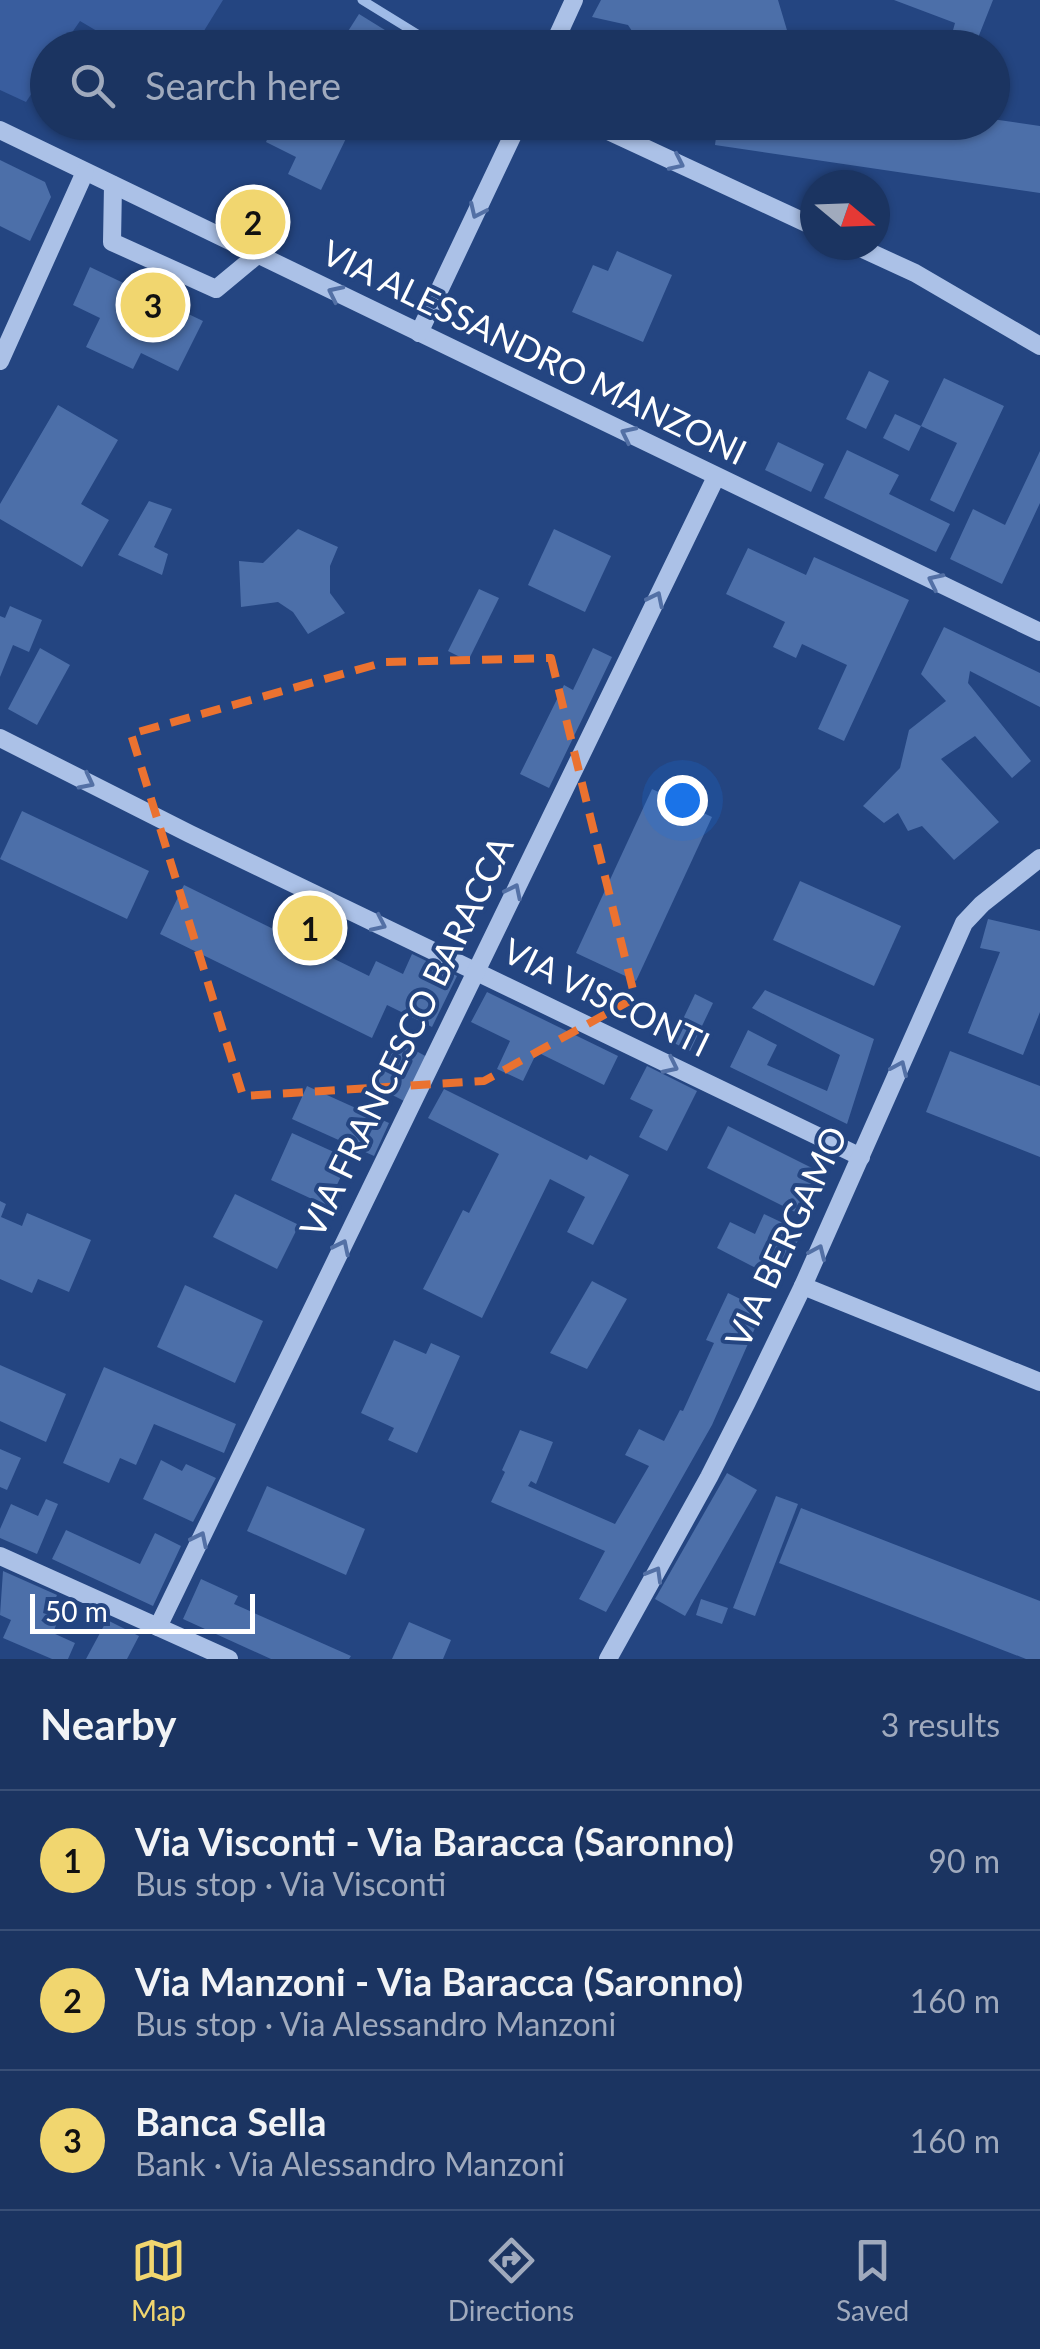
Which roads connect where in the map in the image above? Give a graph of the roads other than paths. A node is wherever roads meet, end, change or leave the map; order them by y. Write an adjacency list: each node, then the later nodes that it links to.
1 (574, 0): 2 (street)
2 (560, 30)
3 (0, 130): 6 (street, VIA ALESSANDRO MANZONI)
4 (511, 140): 11 (street, one-way to 11)
5 (628, 140): 8 (street, one-way to 8)
6 (85, 172): 7 (street, VIA ALESSANDRO MANZONI); 13 (street)
7 (113, 186): 9 (street, VIA ALESSANDRO MANZONI); 9 (street)
8 (800, 220)
9 (257, 255): 11 (street, VIA ALESSANDRO MANZONI, one-way to 9)
10 (887, 260): 12 (street)
11 (419, 334): 14 (street, VIA ALESSANDRO MANZONI, one-way to 11)
12 (1040, 346)
13 (0, 361)
14 (716, 477): 15 (street, VIA ALESSANDRO MANZONI, one-way to 14); 18 (street, VIA FRANCESCO BARACCA, one-way to 14)
15 (1040, 632)
16 (0, 738): 18 (street, VIA VISCONTI, one-way to 18)
17 (1040, 858): 19 (street, VIA BERGAMO, one-way to 17)
18 (476, 969): 19 (street, VIA VISCONTI, one-way to 19); 23 (street, VIA FRANCESCO BARACCA, one-way to 18)
19 (860, 1157): 20 (street, VIA BERGAMO, one-way to 19)
20 (802, 1286): 21 (street); 25 (street, VIA BERGAMO, one-way to 20)
21 (1040, 1382)
22 (0, 1556): 23 (street)
23 (158, 1627): 24 (street)
24 (229, 1659)
25 (608, 1659)

